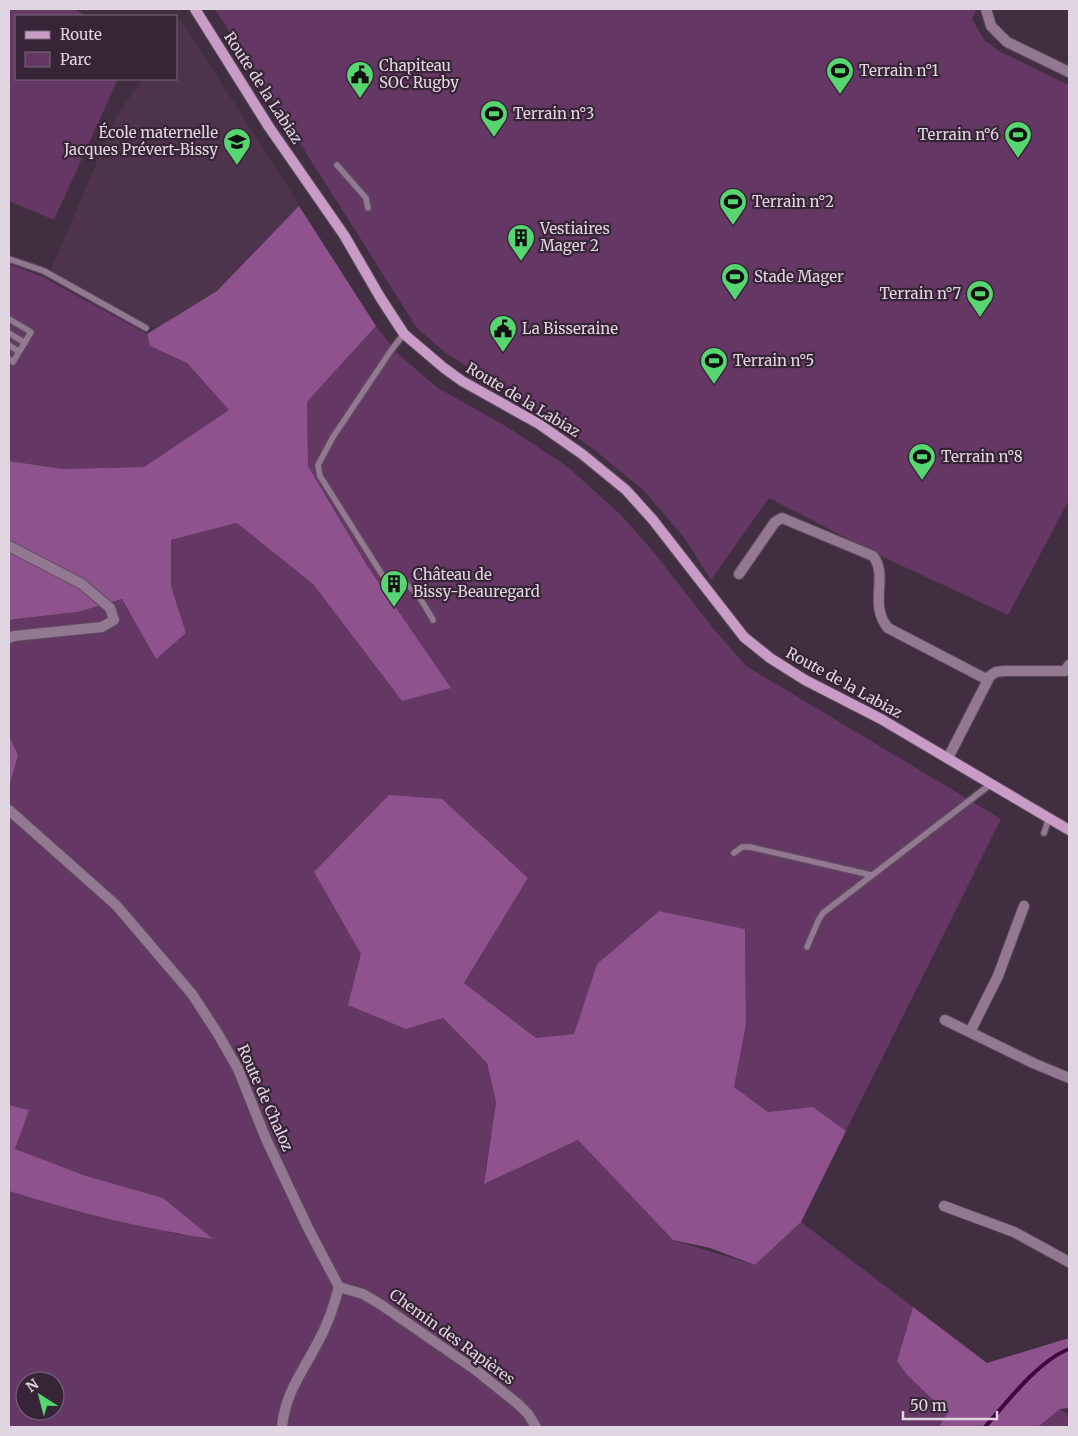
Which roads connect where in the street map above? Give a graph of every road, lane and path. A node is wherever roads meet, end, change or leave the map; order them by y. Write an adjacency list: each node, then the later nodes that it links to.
1 (195, 9): 10 (main road, Route de la Labiaz)
2 (986, 9): 3 (street)
3 (1069, 72)
4 (336, 165): 5 (lane)
5 (368, 208)
6 (9, 259): 8 (lane)
7 (9, 319): 11 (lane)
8 (146, 328)
9 (9, 333): 11 (lane)
10 (404, 334): 17 (lane); 21 (main road, Route de la Labiaz)
11 (25, 343): 13 (lane)
12 (9, 346): 13 (lane)
13 (20, 352): 14 (lane)
14 (9, 359)
15 (9, 546): 18 (street)
16 (739, 574): 20 (street)
17 (433, 620)
18 (9, 638)
19 (1068, 670): 20 (street)
20 (988, 680): 21 (street)
21 (948, 758): 22 (main road, Route de la Labiaz)
22 (991, 784): 24 (main road, Route de la Labiaz); 28 (lane)
23 (9, 810): 36 (street, Route de Chaloz)
24 (1049, 818): 25 (main road, Route de la Labiaz); 26 (lane)
25 (1069, 830)
26 (1044, 833)
27 (734, 853): 28 (lane)
28 (871, 875): 30 (lane)
29 (1024, 906): 32 (street)
30 (807, 947)
31 (945, 1020): 32 (street)
32 (970, 1032): 33 (street)
33 (1069, 1078)
34 (944, 1206): 35 (street)
35 (1069, 1262)
36 (339, 1287): 37 (street); 38 (street, Chemin des Rapières)
37 (282, 1427)
38 (536, 1427)

